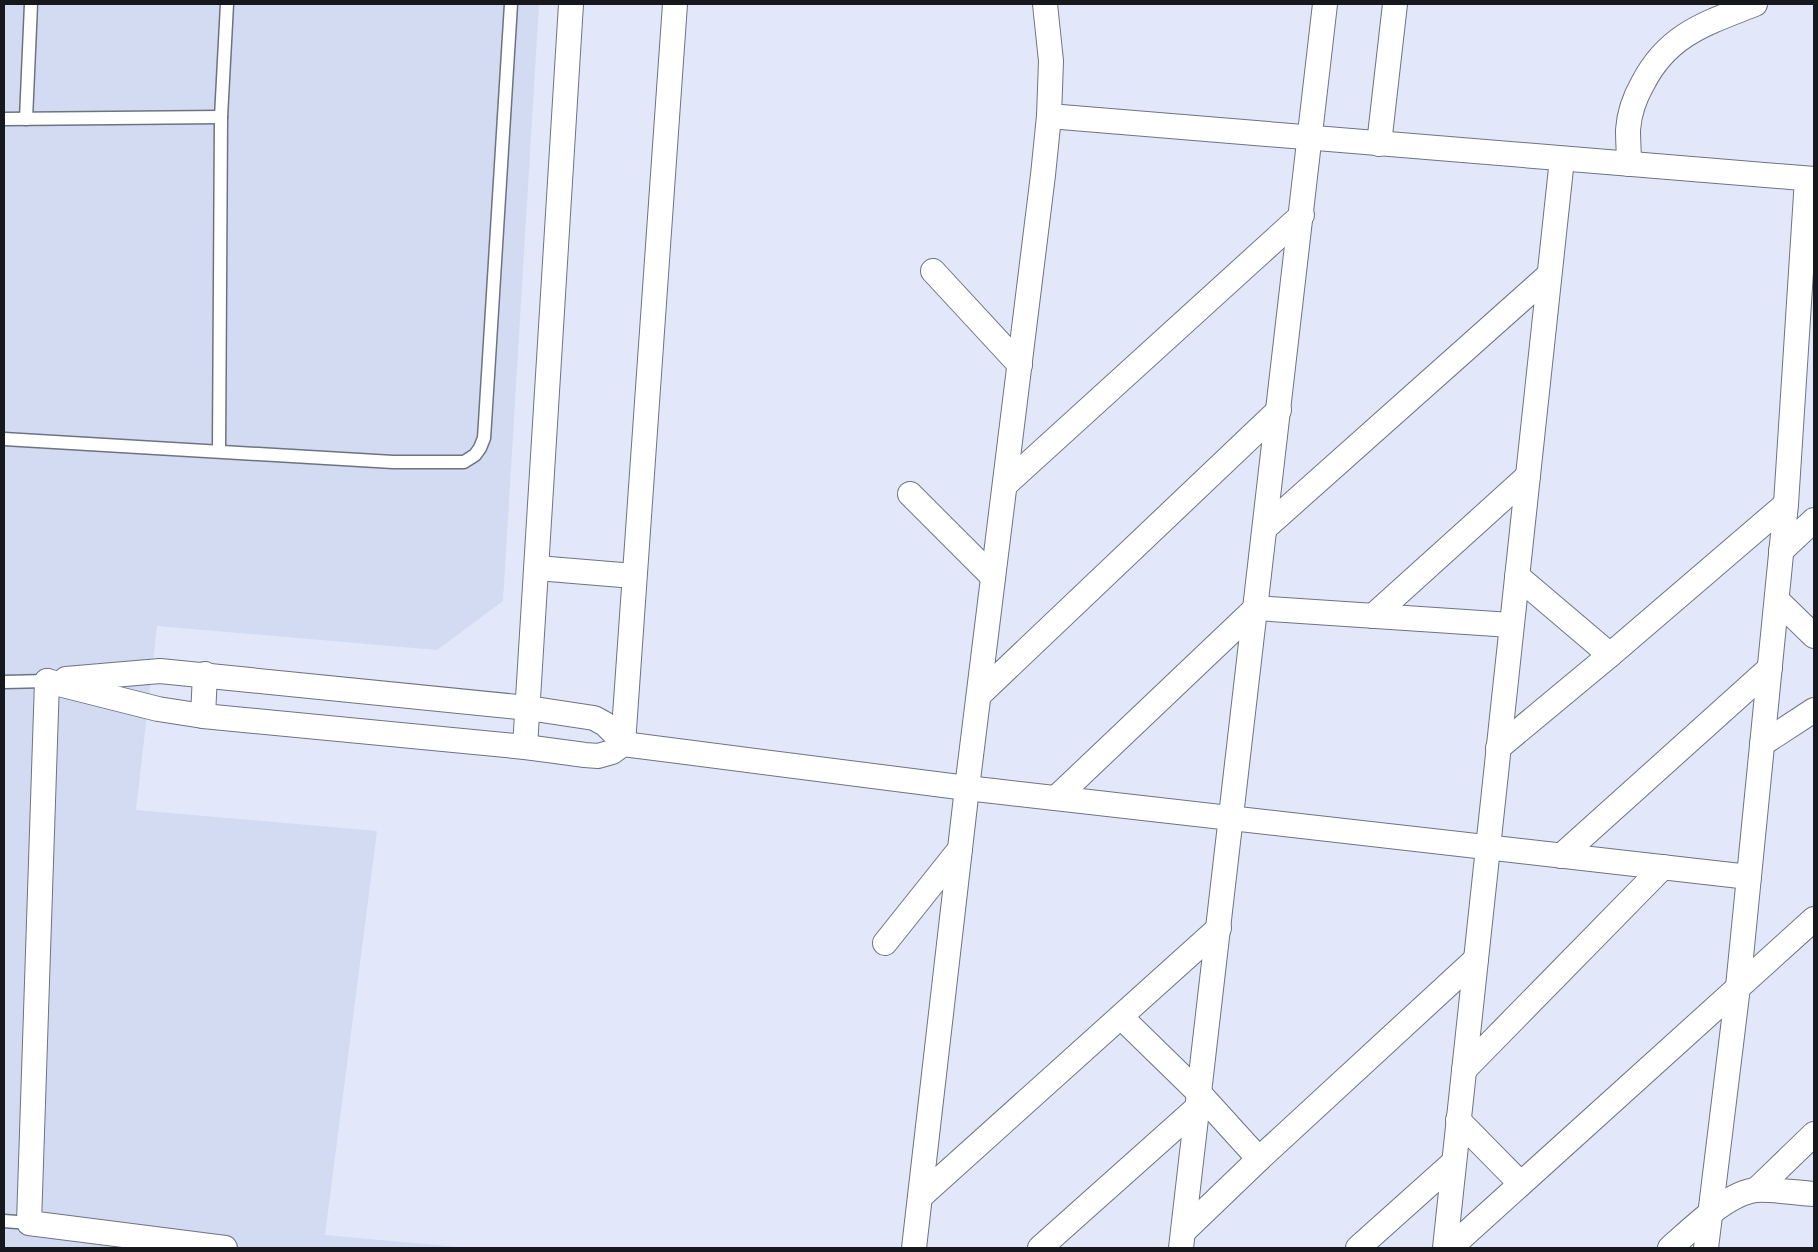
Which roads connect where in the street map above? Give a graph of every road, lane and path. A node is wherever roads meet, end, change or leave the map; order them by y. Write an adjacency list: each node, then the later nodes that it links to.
1 (31, 4): 12 (lane)
2 (227, 4): 11 (lane)
3 (510, 4): 25 (lane)
4 (571, 4): 33 (street)
5 (675, 4): 34 (street)
6 (1045, 4): 10 (street)
7 (1325, 4): 14 (street)
8 (1395, 4): 15 (street)
9 (1755, 4): 17 (street)
10 (1049, 116): 14 (street); 22 (street)
11 (221, 117): 12 (lane); 25 (lane)
12 (26, 118): 13 (lane)
13 (4, 119)
14 (1311, 138): 15 (street); 19 (street)
15 (1379, 144): 16 (street)
16 (1562, 159): 17 (street); 21 (street)
17 (1629, 164): 18 (street)
18 (1810, 179): 29 (street)
19 (1302, 215): 23 (street); 27 (street)
20 (933, 271): 22 (street)
21 (1549, 275): 26 (street); 31 (street)
22 (1020, 365): 27 (street)
23 (1279, 410): 31 (street); 47 (street)
24 (4, 439): 25 (lane)
25 (219, 451)
26 (1528, 476): 35 (street); 39 (street)
27 (1005, 485): 36 (street)
28 (910, 494): 36 (street)
29 (1786, 504): 32 (street); 42 (street)
30 (1814, 520): 32 (street)
31 (1265, 528): 38 (street)
32 (1781, 551): 37 (street)
33 (536, 568): 34 (street); 48 (street)
34 (634, 576): 51 (street)
35 (1517, 576): 40 (street); 42 (street)
36 (993, 577): 47 (street)
37 (1776, 600): 41 (street); 43 (street)
38 (1256, 608): 39 (street); 56 (street); 57 (street)
39 (1373, 616): 40 (street)
40 (1511, 625): 54 (street)
41 (1814, 636)
42 (1610, 655): 54 (street)
43 (1770, 668): 52 (street); 60 (street)
44 (205, 674): 45 (street); 48 (street); 50 (street)
45 (47, 681): 46 (lane); 50 (street); 81 (street)
46 (4, 682)
47 (979, 696): 55 (street)
48 (528, 708): 51 (street); 53 (street)
49 (1814, 710): 52 (street)
50 (203, 716): 53 (street)
51 (623, 744): 53 (street); 55 (street)
52 (1762, 744): 62 (street)
53 (525, 747)
54 (1498, 748): 59 (street)
55 (967, 788): 56 (street); 58 (street)
56 (1056, 798): 57 (street)
57 (1232, 818): 59 (street); 64 (street)
58 (960, 848): 65 (street); 78 (street)
59 (1488, 848): 60 (street); 66 (street)
60 (1561, 856): 61 (street)
61 (1663, 867): 62 (street); 69 (street)
62 (1749, 877): 67 (street)
63 (1814, 919): 67 (street)
64 (1219, 928): 68 (street); 70 (street)
65 (885, 943)
66 (1476, 959): 69 (street); 73 (street)
67 (1738, 988): 75 (street); 79 (street)
68 (1121, 1017): 70 (street); 78 (street)
69 (1464, 1070): 71 (street)
70 (1199, 1101): 73 (street); 82 (street); 86 (street)
71 (1458, 1120): 74 (street); 75 (street)
72 (1814, 1134): 76 (street)
73 (1259, 1159): 82 (street)
74 (1454, 1162): 87 (street); 88 (street)
75 (1520, 1183): 89 (street)
76 (1756, 1190): 77 (street); 79 (street)
77 (1814, 1194)
78 (920, 1197): 85 (street)
79 (1710, 1214): 90 (street); 91 (street)
80 (4, 1221): 81 (lane)
81 (29, 1223): 83 (street)
82 (1183, 1240)
83 (169, 1245): 84 (street)
84 (225, 1248)
85 (914, 1248)
86 (1040, 1248)
87 (1358, 1248)
88 (1445, 1248)
89 (1450, 1248)
90 (1670, 1248)
91 (1706, 1248)

